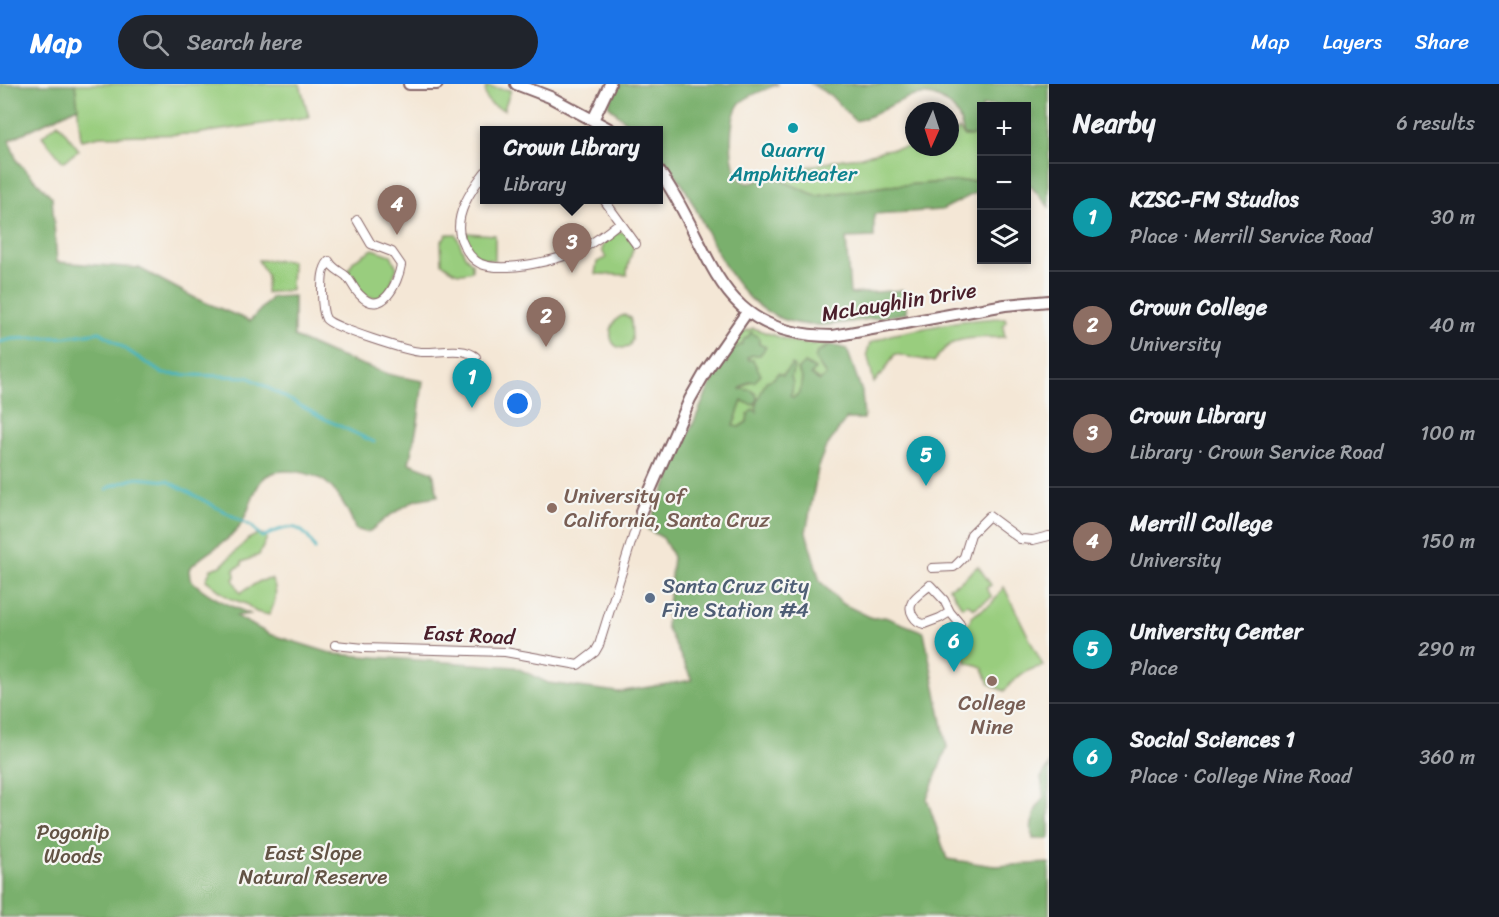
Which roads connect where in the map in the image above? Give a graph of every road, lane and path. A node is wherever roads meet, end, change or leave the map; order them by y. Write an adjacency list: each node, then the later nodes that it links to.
1 (409, 84): 2 (main road)
2 (437, 84)
3 (516, 84): 5 (main road)
4 (610, 84): 5 (main road)
5 (593, 120): 6 (main road)
6 (604, 126)
7 (663, 178): 14 (main road, McLaughlin Drive)
8 (480, 179): 11 (street)
9 (607, 204): 11 (street)
10 (357, 220): 15 (street)
11 (620, 222): 12 (street)
12 (636, 244)
13 (1049, 301): 14 (main road, McLaughlin Drive)
14 (747, 312): 16 (main road)
15 (476, 357)
16 (641, 511): 21 (street, East Road)
17 (1049, 536): 18 (street)
18 (932, 568)
19 (950, 612): 19 (street); 20 (street)
20 (960, 624)
21 (335, 645)

